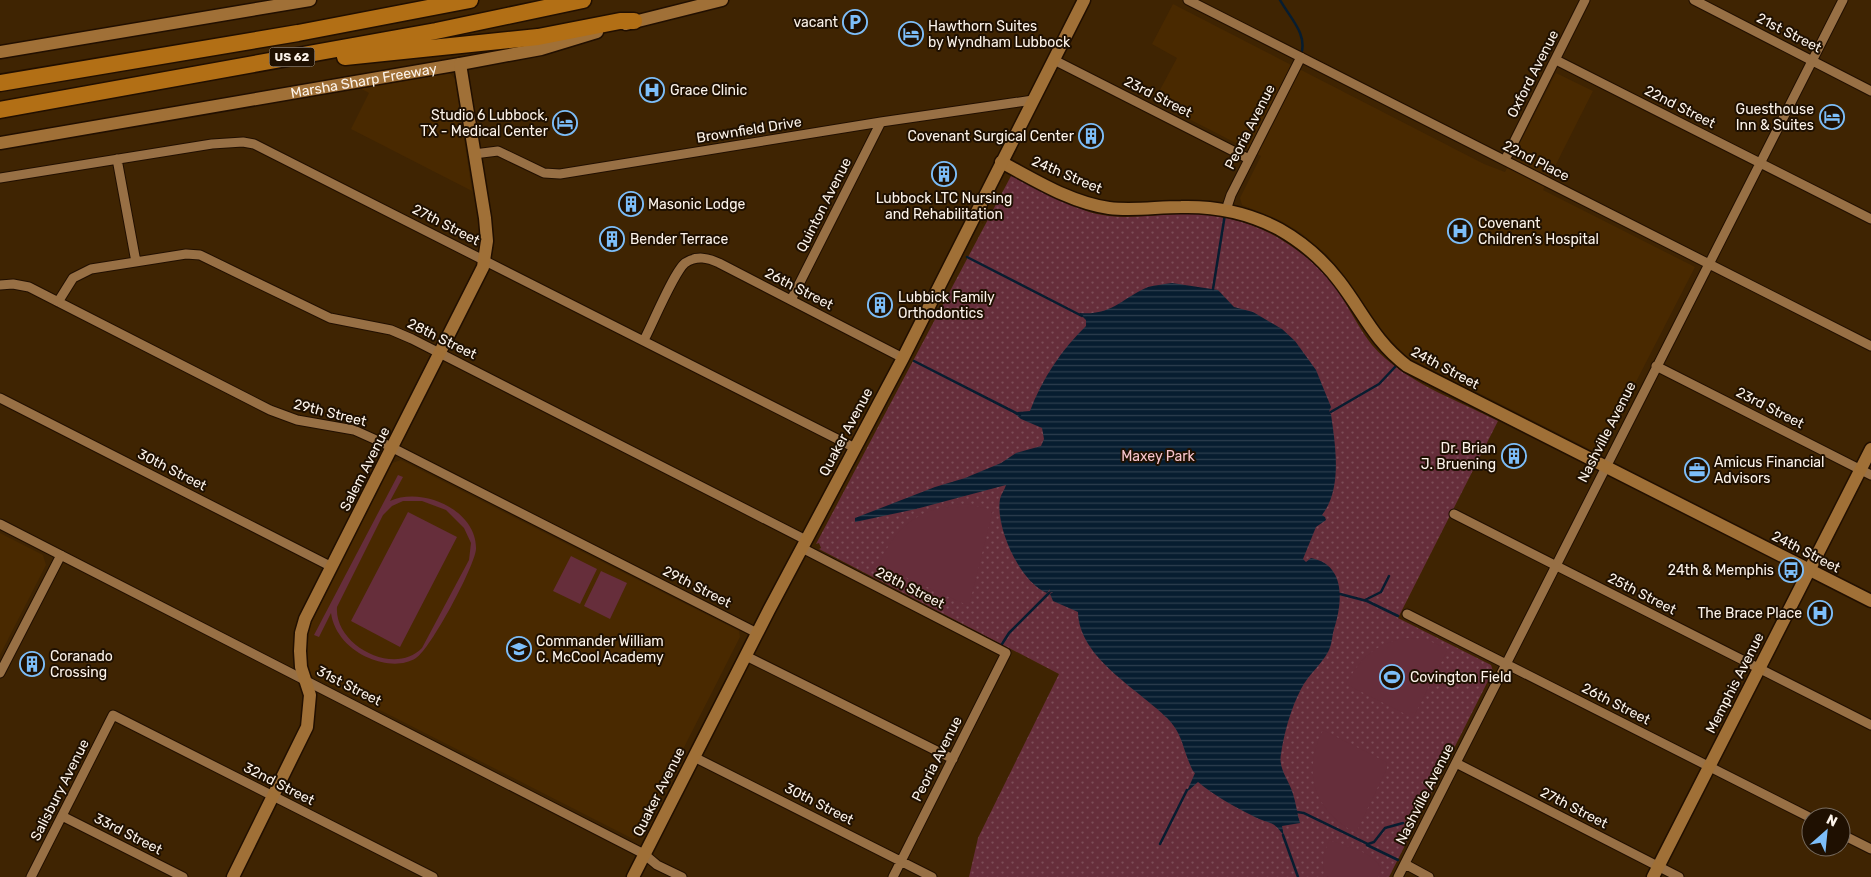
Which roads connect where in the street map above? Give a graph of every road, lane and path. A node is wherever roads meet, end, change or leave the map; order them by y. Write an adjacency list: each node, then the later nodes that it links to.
1 (310, 0): 13 (street)
2 (417, 0): 12 (highway)
3 (470, 0): 12 (highway, US 62)
4 (583, 0): 19 (highway, US 62)
5 (722, 0): 11 (street, Marsha Sharp Freeway)
6 (1084, 0): 15 (street, Quaker Avenue)
7 (1188, 0): 14 (street, 22nd Place)
8 (1585, 0): 16 (street, Oxford Avenue)
9 (1694, 0): 17 (street, 21st Street)
10 (1843, 0): 17 (street, Nashville Avenue)
11 (634, 21): 18 (street, Marsha Sharp Freeway); 19 (highway)
12 (298, 33): 20 (highway, US 62)
13 (0, 52)
14 (1301, 57): 28 (street, Peoria Avenue); 29 (street, 22nd Place)
15 (1054, 60): 22 (street, Quaker Avenue); 28 (street, 23rd Street)
16 (1556, 60): 29 (street, Oxford Avenue); 31 (street, 22nd Street)
17 (1812, 61): 21 (street, 21st Street); 31 (street, Nashville Avenue)
18 (460, 64): 25 (street, Marsha Sharp Freeway); 26 (street, Salem Avenue)
19 (211, 72): 23 (highway, US 62)
20 (0, 83)
21 (1871, 91)
22 (1034, 100): 24 (street, Brownfield Drive); 30 (street, Quaker Avenue)
23 (0, 110)
24 (881, 122): 26 (street, Brownfield Drive); 39 (street, Quinton Avenue)
25 (0, 143)
26 (474, 154): 35 (street, Salem Avenue)
27 (118, 159): 32 (street, 27th Street); 35 (street, 27th Street); 36 (street)
28 (1249, 159): 33 (street, Peoria Avenue)
29 (1505, 160): 37 (street, 22nd Place)
30 (1002, 162): 33 (street, 24th Street); 44 (street, Quaker Avenue)
31 (1760, 163): 34 (street, 22nd Street); 37 (street, Nashville Avenue)
32 (0, 178)
33 (1226, 210): 50 (street, 24th Street)
34 (1871, 219)
35 (485, 260): 41 (street, 27th Street); 43 (street, Salem Avenue)
36 (136, 262): 40 (street, 28th Street); 43 (street, 28th Street)
37 (1709, 264): 42 (street, 22nd Place); 45 (street, Nashville Avenue)
38 (0, 285): 40 (street, 29th Street)
39 (791, 300): 41 (street, 26th Street); 44 (street, 26th Street)
40 (58, 302): 47 (street, 29th Street)
41 (644, 340): 48 (street, 27th Street)
42 (1871, 346)
43 (440, 353): 47 (street, Salem Avenue); 54 (street, 28th Street)
44 (902, 358): 48 (street, Quaker Avenue)
45 (1656, 366): 50 (street, Nashville Avenue); 51 (street, 23rd Street)
46 (0, 398): 57 (street, 30th Street)
47 (393, 448): 57 (street, Salem Avenue); 61 (street, 29th Street)
48 (855, 448): 54 (street, Quaker Avenue)
49 (1871, 449): 51 (street, Memphis Avenue)
50 (1605, 467): 56 (street, Nashville Avenue); 58 (street, 24th Street)
51 (1866, 473): 58 (street, Memphis Avenue)
52 (1454, 514): 56 (street, 25th Street)
53 (0, 524): 55 (street, 31st Street)
54 (804, 544): 61 (street, Quaker Avenue); 62 (street, 28th Street)
55 (61, 555): 66 (street); 67 (street, 31st Street)
56 (1556, 565): 64 (street, Nashville Avenue); 65 (street, 25th Street)
57 (332, 567): 67 (street, Salem Avenue)
58 (1810, 570): 59 (street, 24th Street); 65 (street, Memphis Avenue)
59 (1871, 601)
60 (1407, 614): 64 (street, 26th Street)
61 (757, 633): 63 (street, Quaker Avenue)
62 (1006, 653): 71 (street, Peoria Avenue)
63 (746, 656): 70 (street, Quaker Avenue); 71 (street)
64 (1506, 664): 72 (street, Nashville Avenue); 73 (street, 26th Street)
65 (1759, 669): 69 (street, 25th Street); 73 (street, Memphis Avenue)
66 (0, 673)
67 (303, 678): 74 (street, Salem Avenue); 79 (street, 31st Street)
68 (113, 715): 74 (street, 32nd Street); 76 (street, Salisbury Avenue)
69 (1871, 725)
70 (694, 757): 79 (street, Quaker Avenue); 80 (street, 30th Street)
71 (953, 759): 80 (street, Peoria Avenue)
72 (1456, 763): 81 (street, Nashville Avenue); 82 (street, 27th Street)
73 (1709, 767): 75 (street, 26th Street); 82 (street, Memphis Avenue)
74 (274, 796): 85 (street, Salem Avenue); 86 (street, 32nd Street)
75 (1801, 813)
76 (62, 816): 83 (street, Salisbury Avenue); 84 (street, 33rd Street)
77 (1851, 839): 78 (street)
78 (1871, 849)
79 (644, 854): 87 (street, Quaker Avenue); 88 (street, 31st Street)
80 (901, 861): 89 (street, Peoria Avenue); 90 (street, 30th Street)
81 (1404, 864): 91 (street, Nashville Avenue); 92 (street)
82 (1656, 872): 93 (street, 27th Street)
83 (31, 877)
84 (183, 877)
85 (233, 877)
86 (433, 877)
87 (632, 877)
88 (682, 877)
89 (893, 877)
90 (932, 877)
91 (1398, 877)
92 (1429, 877)
93 (1679, 877)

